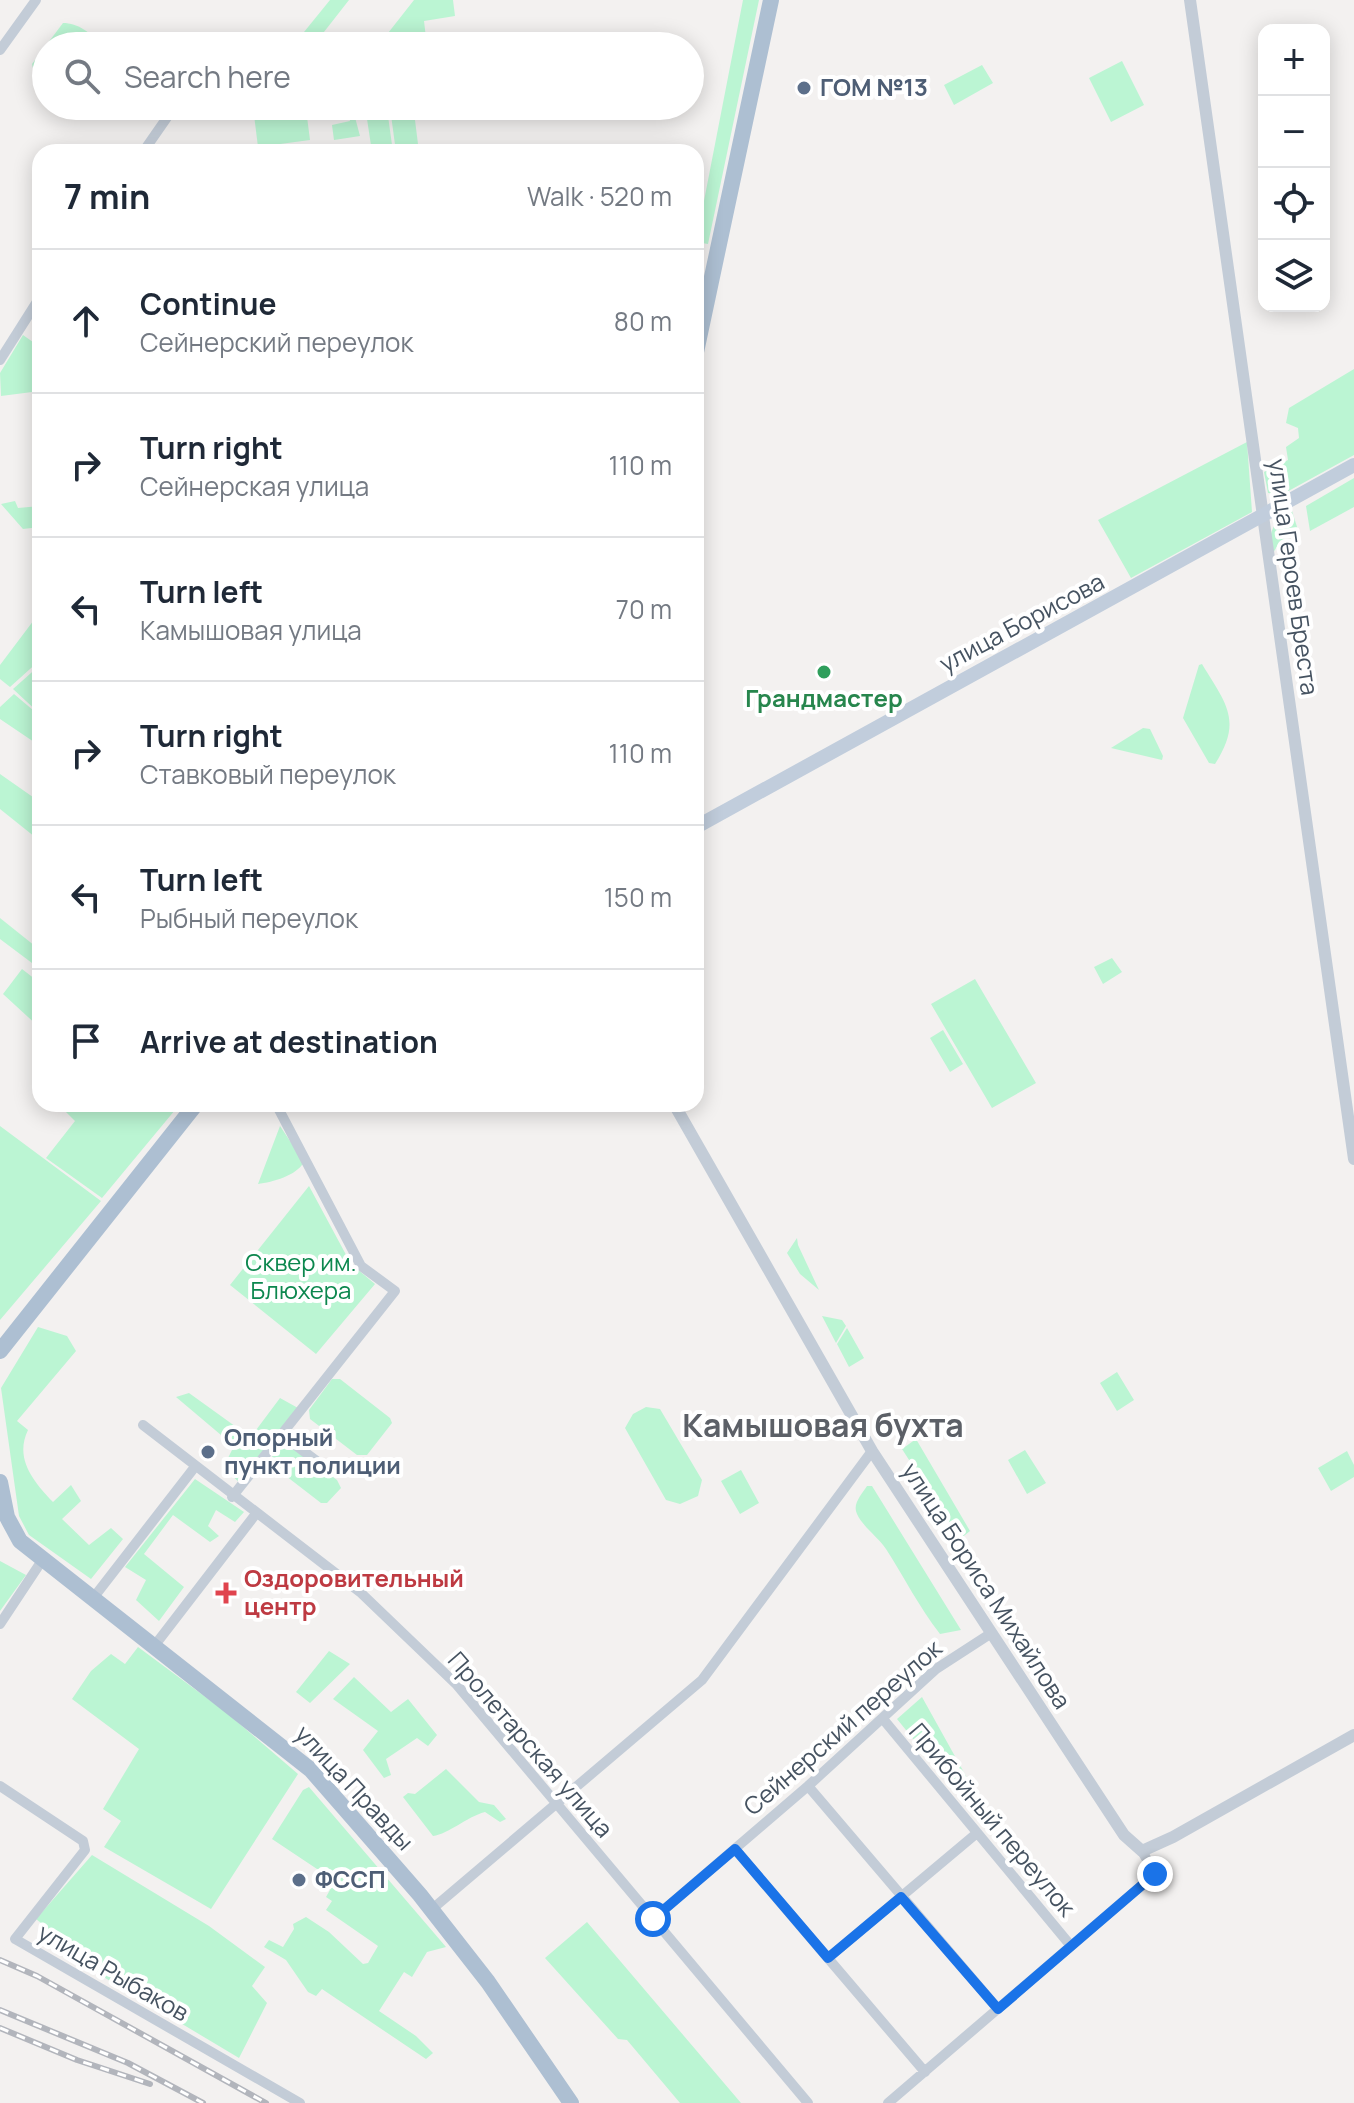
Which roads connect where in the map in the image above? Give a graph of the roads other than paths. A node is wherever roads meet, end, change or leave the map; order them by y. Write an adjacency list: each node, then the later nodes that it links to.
1 (36, 0): 4 (street)
2 (771, 0): 8 (main road)
3 (1190, 0): 11 (street, улица Героев Бреста)
4 (0, 50)
5 (165, 120): 6 (street)
6 (149, 144)
7 (32, 310): 9 (street)
8 (704, 314)
9 (0, 360)
10 (1354, 465): 11 (main road, улица Борисова)
11 (1262, 517): 12 (main road, улица Борисова); 18 (street, улица Героев Бреста)
12 (711, 819): 13 (main road, улица Борисова); 14 (main road, улица Борисова)
13 (704, 823)
14 (704, 826)
15 (190, 1112): 19 (main road)
16 (280, 1112): 21 (street)
17 (679, 1112): 22 (street, улица Бориса Михайлова)
18 (1354, 1159)
19 (0, 1351)
20 (143, 1425): 24 (street, Пролетарская улица)
21 (282, 1435): 23 (street); 26 (street)
22 (872, 1451): 31 (street, улица Бориса Михайлова); 37 (street)
23 (318, 1462)
24 (194, 1468): 26 (street, Пролетарская улица); 29 (street)
25 (0, 1482): 28 (main road, улица Правды)
26 (232, 1497): 27 (street, Пролетарская улица)
27 (255, 1515): 32 (street); 37 (street, Пролетарская улица)
28 (43, 1559): 29 (main road, улица Правды); 30 (street)
29 (94, 1597): 32 (main road, улица Правды)
30 (0, 1624)
31 (990, 1634): 33 (street, Сейнерский переулок); 40 (street, улица Бориса Михайлова)
32 (155, 1645): 42 (main road, улица Правды)
33 (883, 1719): 36 (street, Сейнерский переулок); 38 (street, Прибойный переулок)
34 (1354, 1735): 40 (street)
35 (0, 1786): 48 (street, улица Рыбаков)
36 (808, 1786): 39 (street, Сейнерский переулок); 41 (street)
37 (556, 1806): 42 (street); 43 (street, Пролетарская улица)
38 (977, 1833): 41 (street); 44 (street, Прибойный переулок)
39 (735, 1849): 43 (street, Сейнерский переулок); 45 (street)
40 (1142, 1851): 44 (street, улица Бориса Михайлова)
41 (901, 1897): 45 (street); 46 (street)
42 (431, 1910): 49 (main road, улица Правды)
43 (653, 1919): 50 (street, Пролетарская улица)
44 (1071, 1946): 46 (street)
45 (828, 1958): 47 (street)
46 (998, 2009): 47 (street)
47 (925, 2072): 51 (street)
48 (300, 2103)
49 (571, 2103)
50 (808, 2103)
51 (888, 2103)

